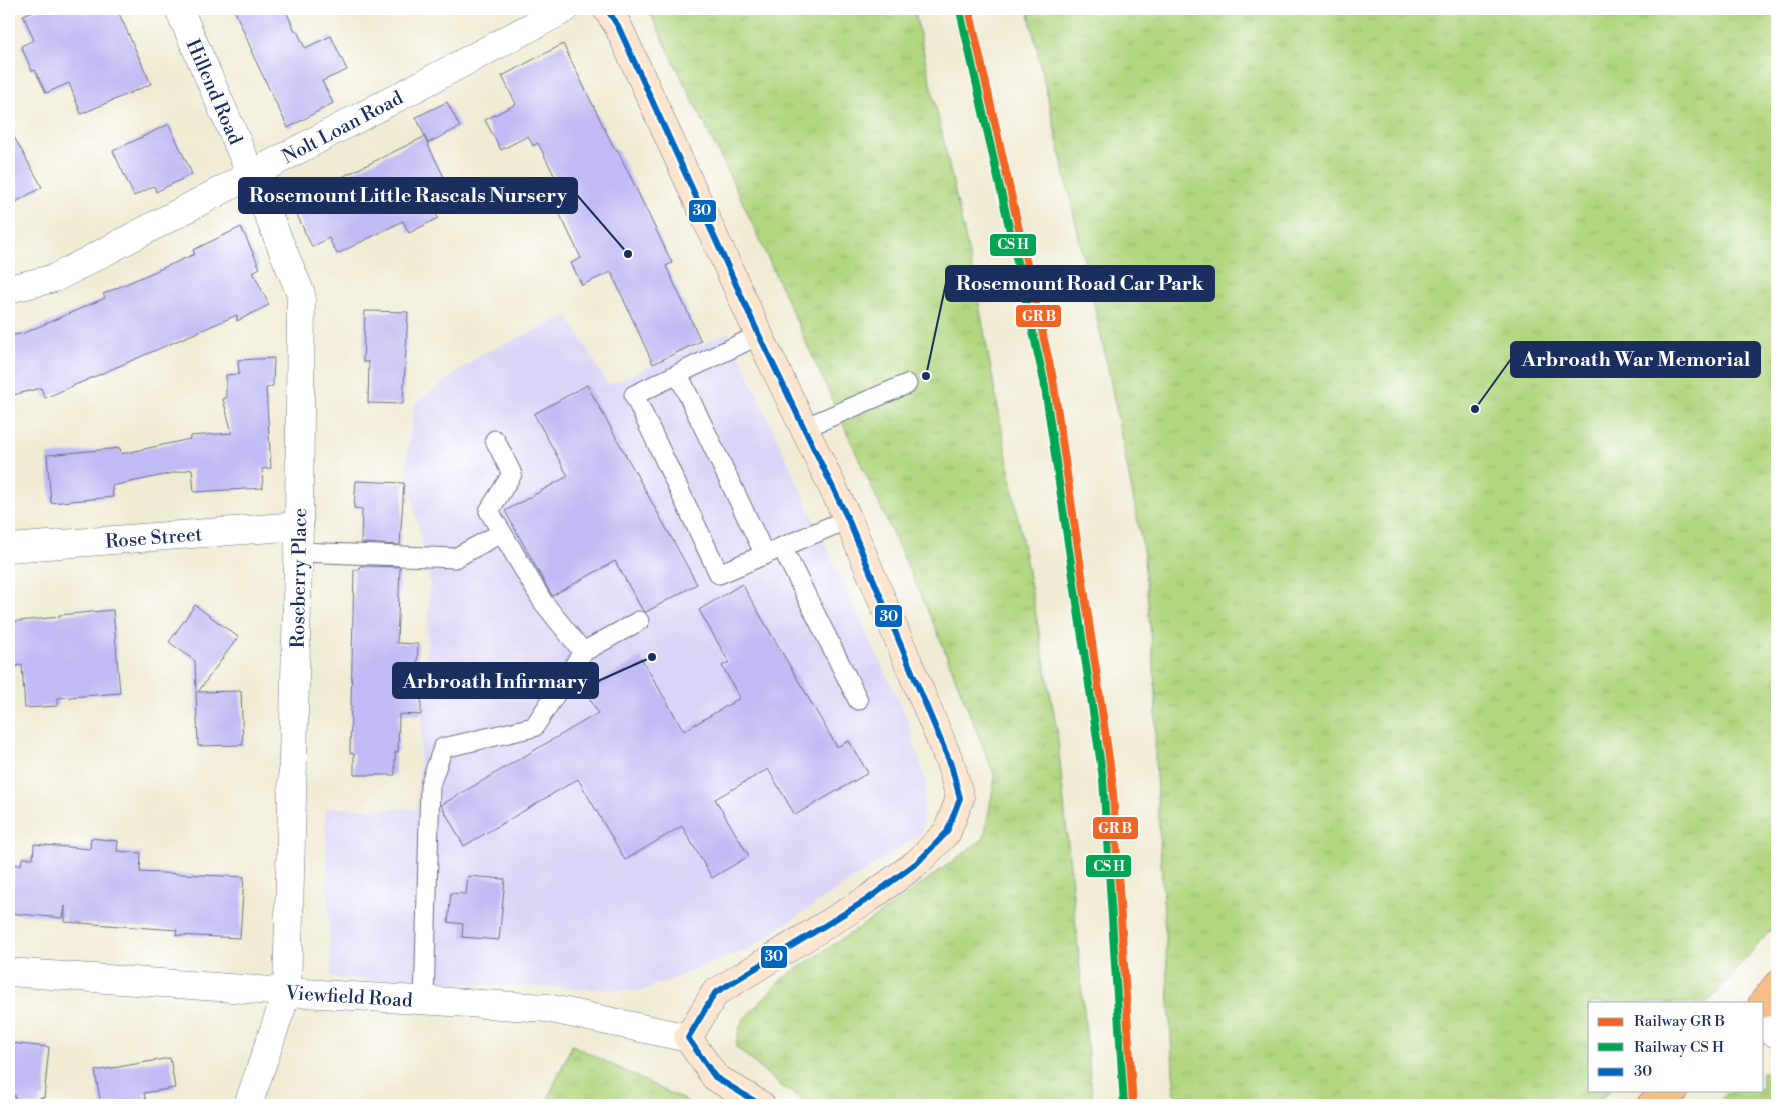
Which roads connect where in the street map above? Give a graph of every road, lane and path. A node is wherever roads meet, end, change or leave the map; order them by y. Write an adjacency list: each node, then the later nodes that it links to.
1 (179, 9): 4 (street, Hillend Road)
2 (565, 9): 4 (street, Nolt Loan Road)
3 (607, 9): 6 (main road)
4 (251, 173): 5 (street, Nolt Loan Road); 13 (street, Roseberry Place)
5 (9, 289)
6 (758, 335): 7 (lane); 9 (main road)
7 (678, 374): 15 (lane); 15 (lane)
8 (907, 384): 9 (lane)
9 (804, 428): 11 (main road)
10 (495, 440): 12 (lane)
11 (848, 519): 15 (lane); 26 (main road)
12 (501, 533): 13 (lane); 17 (lane)
13 (299, 539): 14 (street, Rose Street); 21 (street, Roseberry Place)
14 (9, 548)
15 (773, 551): 18 (lane)
16 (639, 621): 17 (lane)
17 (584, 652): 22 (lane)
18 (858, 700)
19 (9, 972): 21 (street, Viewfield Road)
20 (1777, 985): 23 (main road)
21 (288, 992): 22 (street, Viewfield Road); 28 (street, Roseberry Place)
22 (424, 1001): 26 (street, Viewfield Road)
23 (1764, 1002)
24 (1764, 1025): 25 (street)
25 (1777, 1034)
26 (688, 1038): 29 (main road)
27 (1671, 1092): 30 (main road)
28 (248, 1105)
29 (761, 1105)
30 (1650, 1105)

